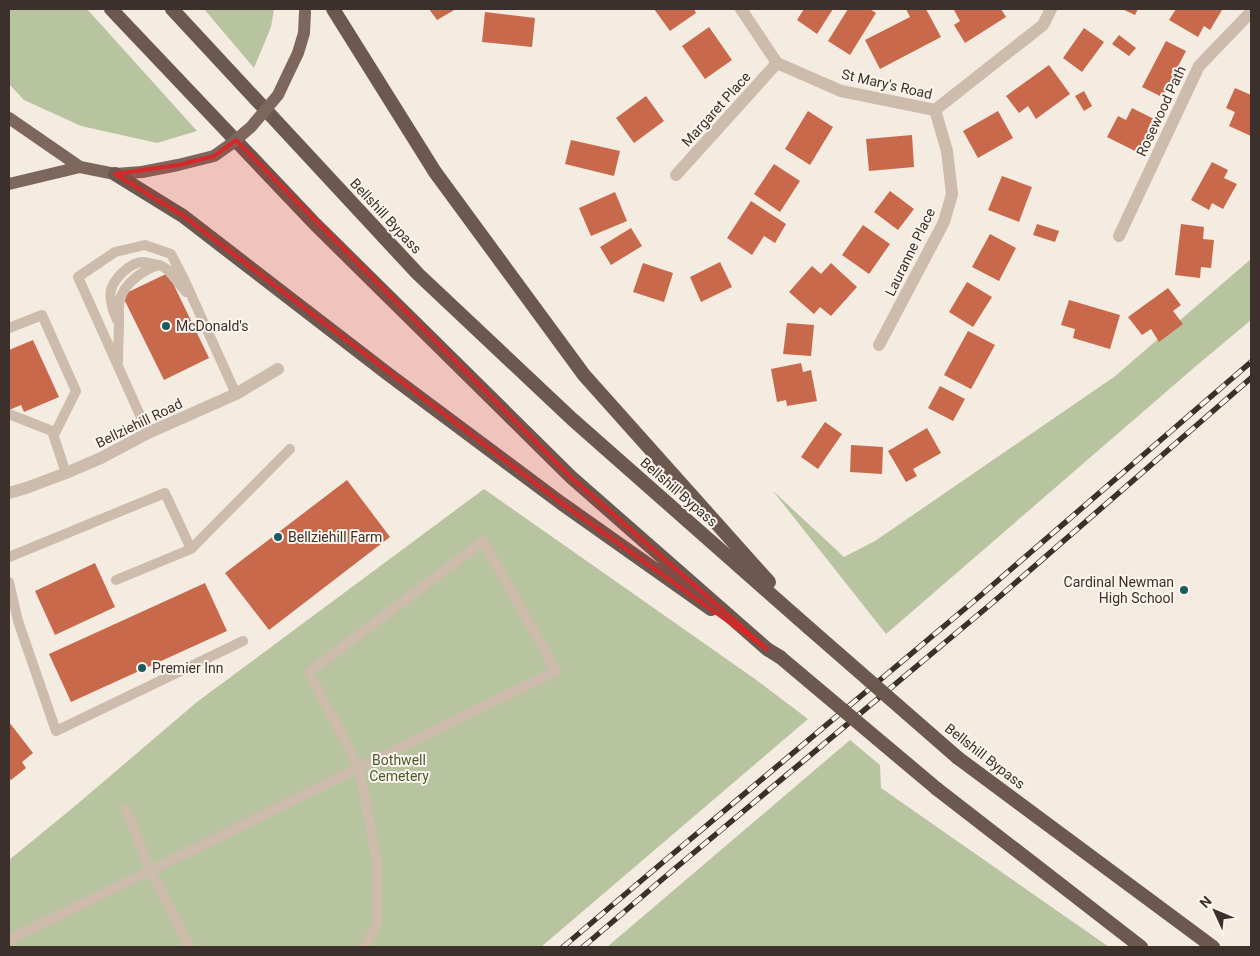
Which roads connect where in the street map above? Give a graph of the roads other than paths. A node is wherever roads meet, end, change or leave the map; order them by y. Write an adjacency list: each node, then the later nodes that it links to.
1 (111, 9): 34 (highway)
2 (172, 9): 32 (highway, Bellshill Bypass)
3 (333, 9): 32 (highway)
4 (741, 9): 8 (street)
5 (1051, 9): 9 (street, St Mary's Road)
6 (304, 10): 12 (main road, bridge)
7 (1251, 12): 15 (street, Rosewood Path)
8 (777, 63): 9 (street, St Mary's Road); 13 (street, Margaret Place)
9 (935, 110): 18 (street, Lauranne Place)
10 (9, 118): 11 (main road)
11 (80, 167): 12 (main road); 14 (main road)
12 (115, 174): 34 (highway)
13 (676, 175)
14 (9, 184)
15 (1119, 236)
16 (193, 300): 19 (lane); 19 (lane); 21 (lane)
17 (9, 328): 24 (lane)
18 (879, 345)
19 (118, 366): 23 (lane)
20 (278, 370): 21 (street, Bellziehill Road)
21 (236, 394): 23 (street, Bellziehill Road)
22 (9, 414): 24 (lane)
23 (148, 433): 26 (street, Bellziehill Road)
24 (54, 435): 26 (lane)
25 (290, 449): 28 (lane)
26 (66, 473): 27 (street, Bellziehill Road)
27 (9, 493)
28 (191, 549): 29 (lane); 30 (lane)
29 (9, 557)
30 (116, 580)
31 (9, 582): 33 (lane)
32 (810, 628): 42 (highway, Bellshill Bypass, bridge)
33 (243, 641)
34 (767, 649): 41 (highway, bridge)
35 (359, 768): 35 (lane); 37 (lane); 40 (lane)
36 (126, 809): 37 (lane)
37 (150, 870): 38 (lane); 39 (lane)
38 (9, 940)
39 (190, 947)
40 (365, 947)
41 (1141, 947)
42 (1213, 947)

